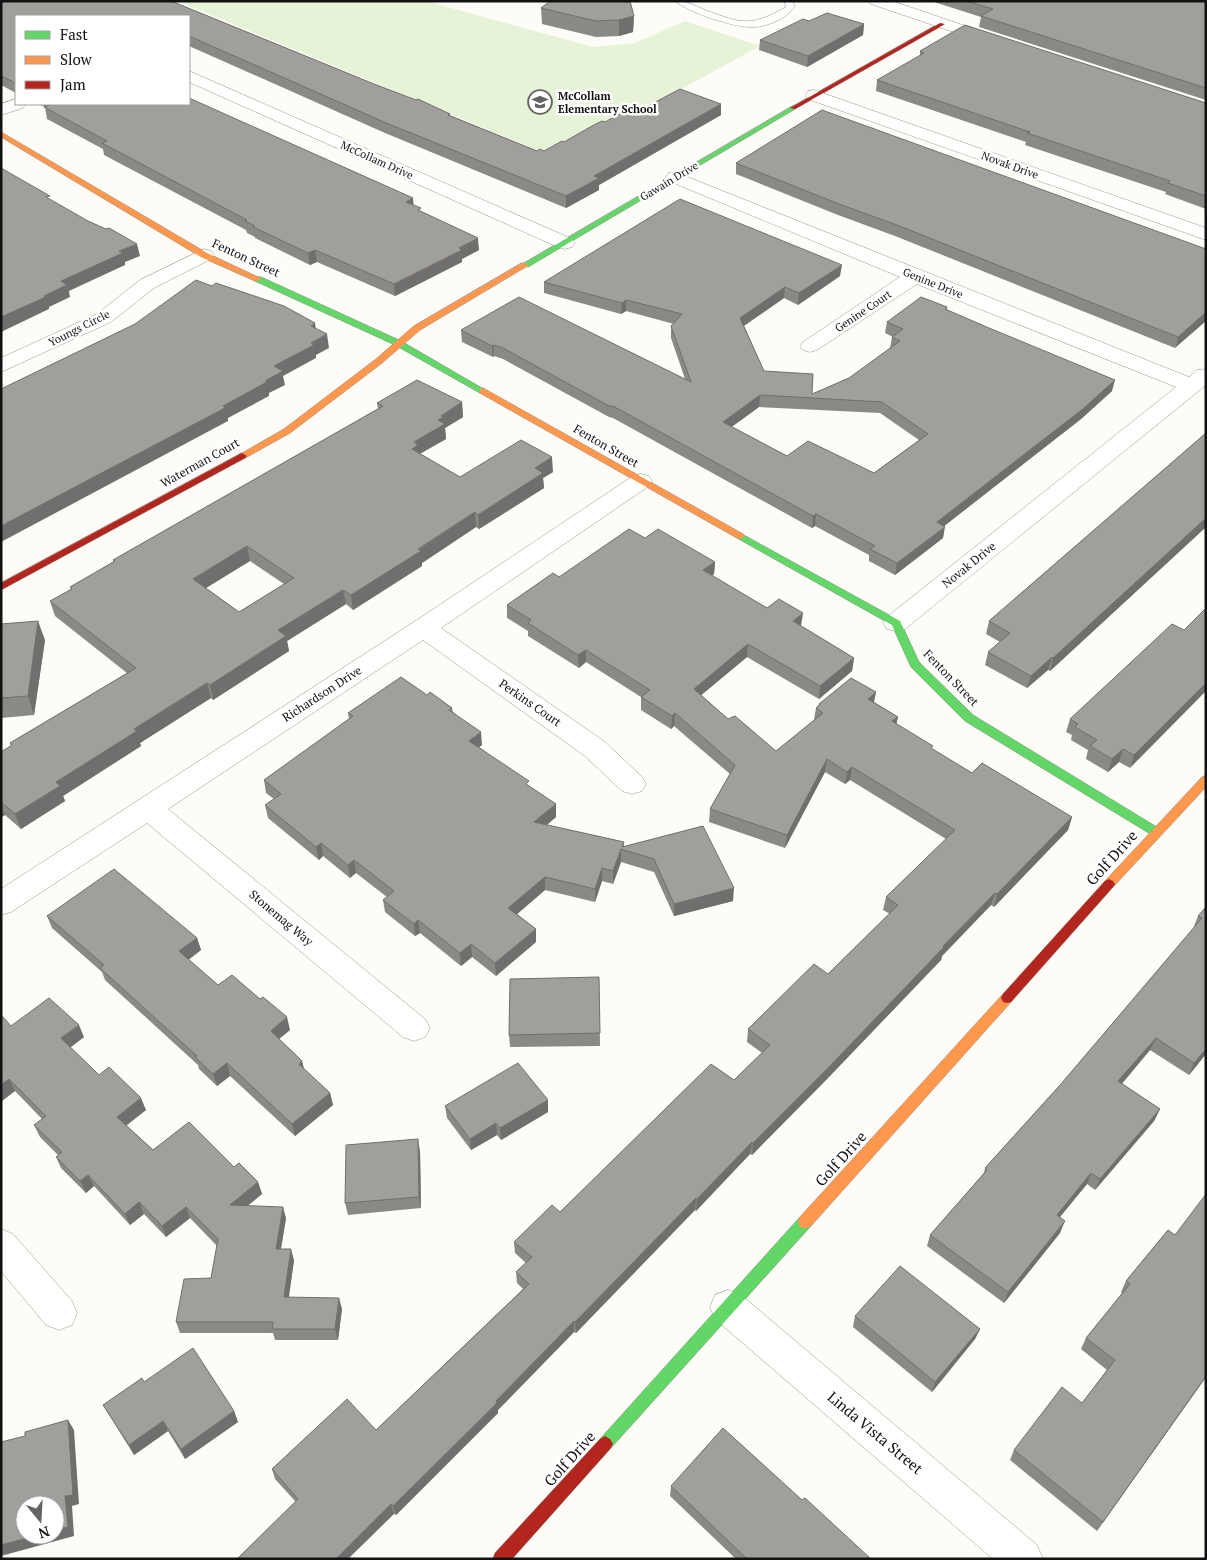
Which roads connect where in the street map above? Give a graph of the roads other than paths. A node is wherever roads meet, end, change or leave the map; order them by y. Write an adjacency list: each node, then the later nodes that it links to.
1 (679, 1): 2 (lane)
2 (788, 1)
3 (876, 1): 4 (street)
4 (942, 24): 5 (street); 7 (street, Gawain Drive)
5 (1008, 45)
6 (190, 76): 13 (street, McCollam Drive)
7 (814, 95): 11 (street, Gawain Drive); 12 (street, Novak Drive)
8 (15, 105): 9 (street)
9 (1, 110)
10 (1, 134): 14 (street, Fenton Street)
11 (675, 177): 13 (street, Gawain Drive); 15 (street, Genine Drive)
12 (1206, 234)
13 (565, 243): 16 (street, Gawain Drive)
14 (204, 255): 16 (street, Fenton Street); 18 (street, Youngs Circle)
15 (915, 276): 17 (street, Genine Court); 19 (street, Genine Drive)
16 (398, 343): 20 (street, Fenton Street); 21 (street, Waterman Court)
17 (810, 346)
18 (1, 366)
19 (1199, 380): 22 (street, Novak Drive)
20 (641, 481): 22 (street, Fenton Street); 23 (street, Richardson Drive)
21 (1, 587)
22 (896, 623): 27 (street, Fenton Street)
23 (423, 628): 25 (street, Perkins Court); 26 (street, Richardson Drive)
24 (1206, 780): 27 (street, Golf Drive)
25 (632, 784)
26 (148, 808): 28 (street, Richardson Drive); 29 (street, Stonemag Way)
27 (1156, 832): 31 (street, Golf Drive)
28 (1, 904)
29 (414, 1028)
30 (1, 1245): 32 (street)
31 (728, 1307): 33 (street, Golf Drive); 34 (street, Linda Vista Street)
32 (59, 1314)
33 (500, 1559)
34 (1023, 1559)

